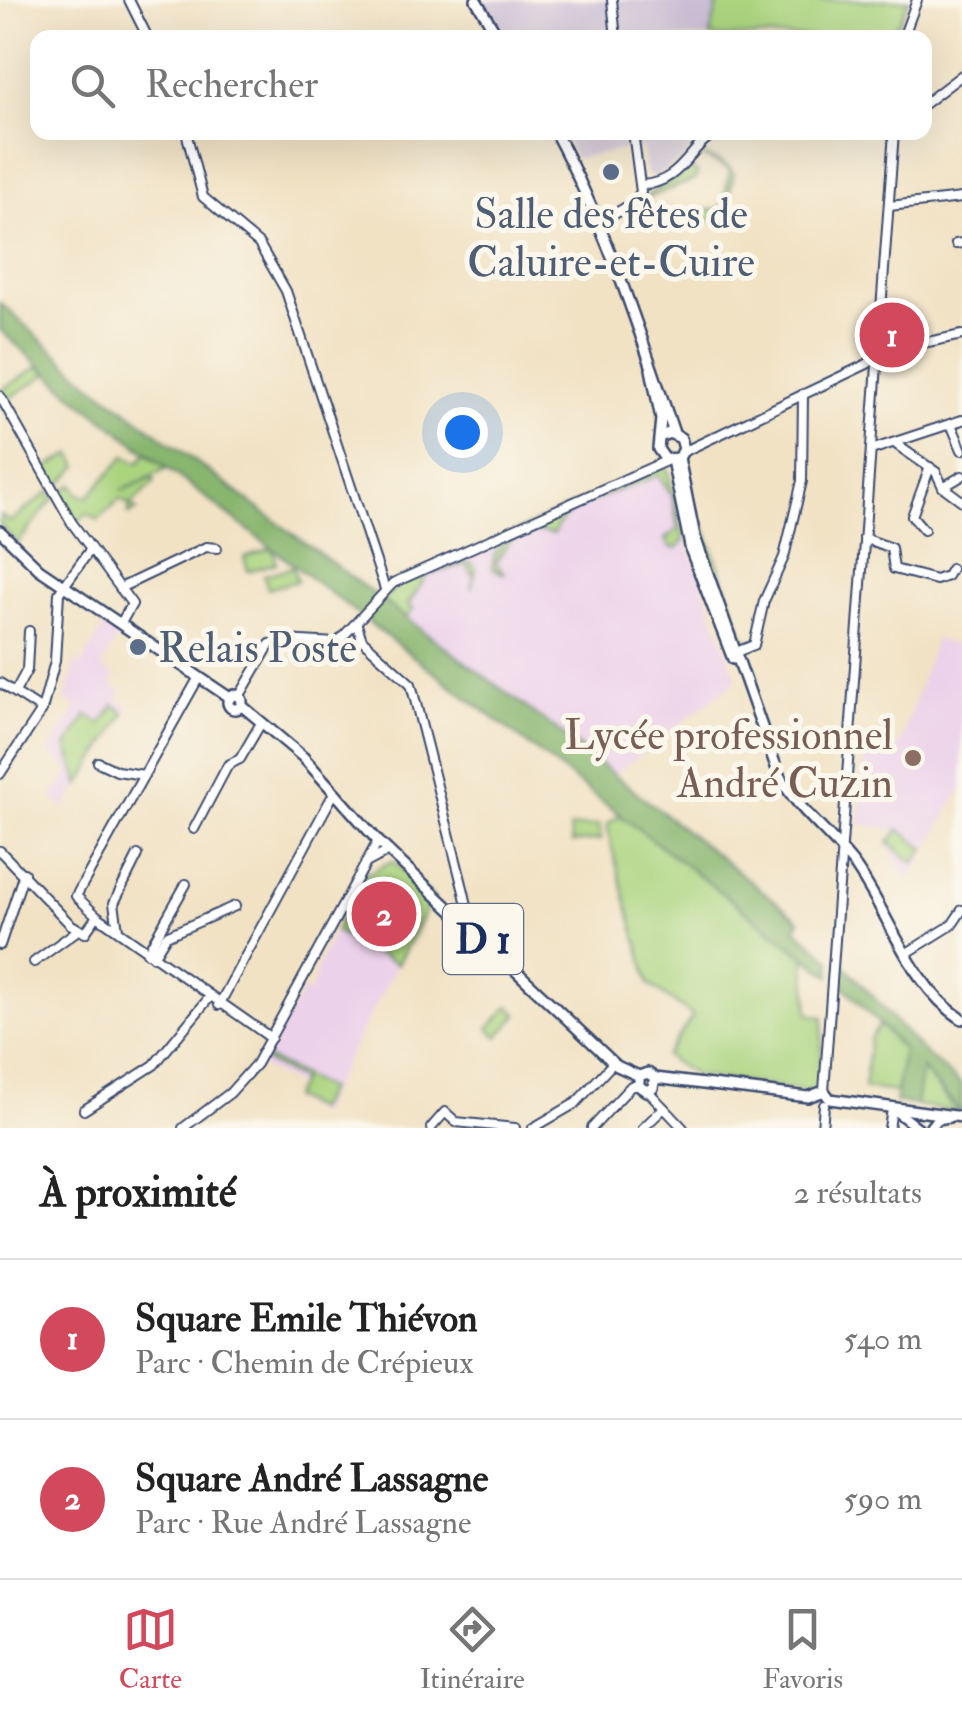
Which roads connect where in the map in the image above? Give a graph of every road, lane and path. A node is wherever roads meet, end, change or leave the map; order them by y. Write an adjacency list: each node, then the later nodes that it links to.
1 (129, 0): 5 (street)
2 (476, 0): 6 (main road)
3 (612, 0): 7 (street)
4 (916, 0): 8 (street)
5 (144, 30)
6 (494, 30)
7 (615, 30)
8 (906, 30)
9 (962, 75): 10 (street)
10 (932, 98)
11 (188, 140): 47 (street)
12 (558, 140): 19 (main road)
13 (634, 140): 16 (street)
14 (705, 140): 16 (street)
15 (893, 140): 18 (street)
16 (642, 185): 19 (street)
17 (962, 198): 18 (street)
18 (889, 206): 22 (street)
19 (601, 222): 21 (main road)
20 (962, 334): 22 (street)
21 (650, 356): 27 (main road); 28 (main road)
22 (878, 358): 23 (street); 31 (street)
23 (803, 394): 29 (street); 51 (street)
24 (0, 396): 43 (street)
25 (962, 420): 26 (street)
26 (951, 424): 30 (street); 32 (street)
27 (677, 435): 28 (main road); 29 (street); 33 (main road)
28 (662, 436): 33 (main road)
29 (699, 442): 33 (street)
30 (897, 445): 31 (street); 34 (street)
31 (871, 450): 41 (street)
32 (962, 450)
33 (672, 456): 47 (street); 51 (main road)
34 (930, 467): 36 (street); 38 (street)
35 (962, 476): 36 (street)
36 (942, 487): 37 (street)
37 (962, 501)
38 (924, 530)
39 (0, 531): 45 (main road, D 1)
40 (0, 538): 45 (main road, D 1)
41 (864, 538): 44 (street); 66 (street)
42 (216, 548): 46 (street)
43 (90, 550): 45 (street); 46 (street)
44 (950, 570)
45 (62, 588): 49 (main road, D 1); 56 (street)
46 (120, 588): 49 (street)
47 (382, 593): 48 (street)
48 (360, 621): 55 (street); 76 (street)
49 (122, 623): 52 (main road, D 1)
50 (29, 631): 54 (street)
51 (734, 653): 66 (main road)
52 (199, 676): 55 (main road, D 1); 60 (street)
53 (0, 682): 54 (street)
54 (15, 692): 56 (street)
55 (237, 700): 57 (main road, D 1)
56 (42, 710): 59 (street)
57 (261, 723): 61 (main road, D 1); 62 (street)
58 (98, 762): 60 (street)
59 (0, 774)
60 (144, 774): 75 (street)
61 (334, 793): 63 (main road, D 1); 84 (street)
62 (194, 828)
63 (378, 842): 65 (main road, D 1); 68 (street)
64 (0, 852): 69 (street)
65 (389, 852): 68 (street); 76 (main road, D 1)
66 (843, 853): 70 (main road); 71 (street)
67 (138, 855): 78 (street)
68 (366, 863): 86 (street)
69 (24, 874): 77 (street); 79 (street)
70 (859, 874): 71 (street); 80 (main road)
71 (841, 879): 90 (street)
72 (186, 884): 81 (street)
73 (235, 906): 81 (street)
74 (961, 914): 80 (street)
75 (98, 916): 77 (street); 78 (street)
76 (462, 918): 87 (main road, D 1)
77 (78, 930): 82 (street)
78 (118, 930): 81 (street)
79 (0, 945)
80 (907, 953): 85 (main road)
81 (150, 955): 83 (street)
82 (34, 962)
83 (210, 998): 84 (street); 93 (street)
84 (219, 1004): 86 (street)
85 (962, 1019)
86 (271, 1038): 95 (street)
87 (613, 1063): 89 (main road, D 1); 98 (street)
88 (655, 1078): 89 (main road); 89 (main road); 90 (main road)
89 (642, 1084): 91 (street, D 1); 99 (street)
90 (823, 1098): 92 (main road); 102 (street)
91 (664, 1108): 100 (street); 101 (street, D 1)
92 (891, 1108): 94 (main road); 103 (street); 104 (main road)
93 (84, 1110)
94 (962, 1118): 105 (main road)
95 (183, 1128)
96 (431, 1128): 97 (street)
97 (516, 1128)
98 (533, 1128)
99 (592, 1128)
100 (644, 1128)
101 (683, 1128)
102 (822, 1128)
103 (889, 1128)
104 (918, 1128)
105 (930, 1128)

